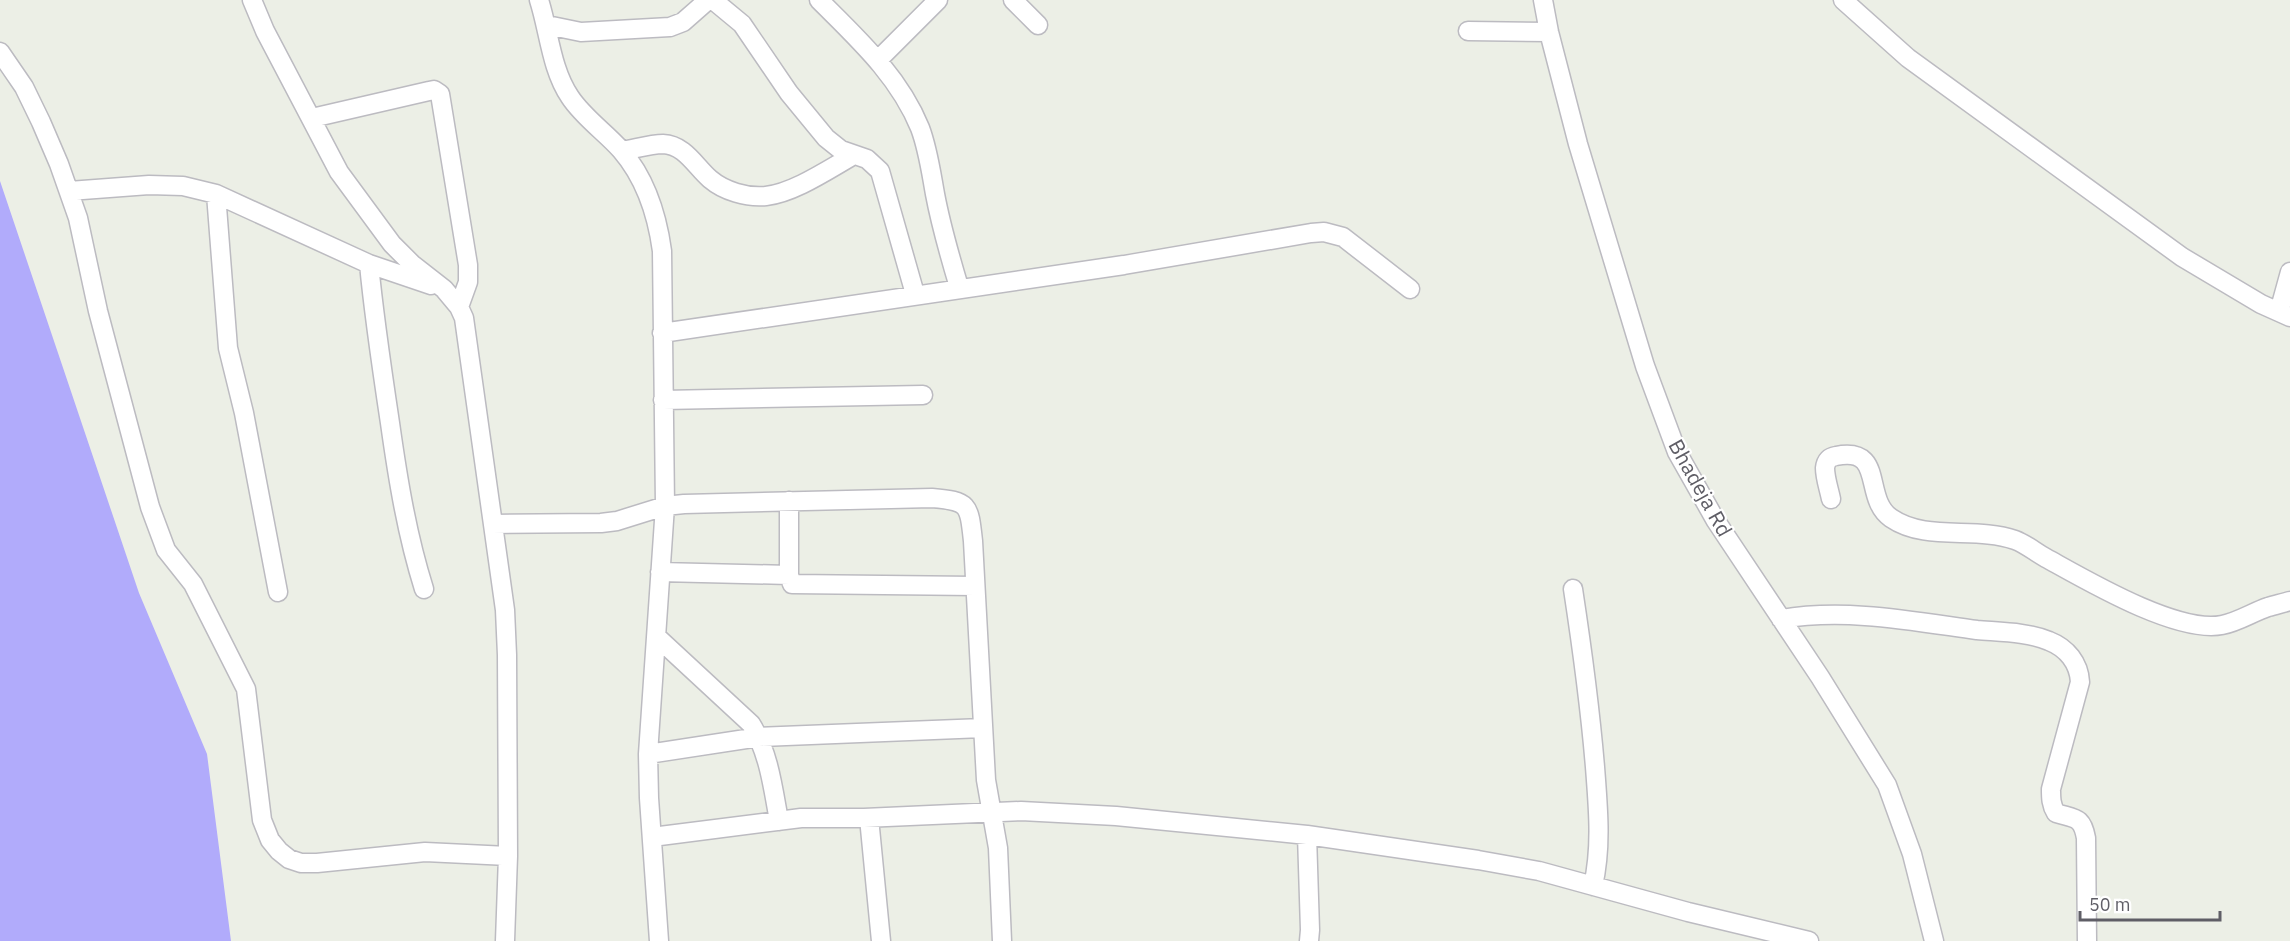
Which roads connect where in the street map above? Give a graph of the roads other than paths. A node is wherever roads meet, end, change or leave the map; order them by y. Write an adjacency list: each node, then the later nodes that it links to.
1 (252, 0): 15 (street)
2 (539, 0): 9 (street)
3 (711, 0): 9 (street); 17 (street)
4 (819, 0): 14 (street)
5 (938, 0): 14 (street)
6 (1013, 0): 10 (street)
7 (1544, 0): 12 (street, Bhadeja Rd)
8 (1843, 0): 27 (street)
9 (547, 25): 16 (street)
10 (1038, 25)
11 (1468, 31): 12 (street)
12 (1549, 32): 42 (street, Bhadeja Rd)
13 (0, 52): 18 (street)
14 (878, 60): 22 (street)
15 (312, 118): 23 (street); 26 (street)
16 (622, 151): 17 (street); 28 (street)
17 (854, 155): 25 (street)
18 (69, 191): 19 (street); 52 (street)
19 (216, 194): 20 (street); 40 (street)
20 (369, 264): 23 (street); 38 (street)
21 (2290, 272): 27 (street)
22 (959, 287): 24 (street); 25 (street)
23 (444, 289): 26 (street)
24 (1410, 290)
25 (915, 294): 28 (street)
26 (459, 307): 34 (street)
27 (2284, 314)
28 (662, 333): 30 (street)
29 (923, 395): 30 (street)
30 (663, 400): 33 (street)
31 (1831, 499): 41 (street)
32 (789, 501): 33 (street); 36 (street); 37 (street)
33 (665, 506): 34 (street); 35 (street)
34 (493, 524): 52 (street)
35 (660, 572): 36 (street); 43 (street)
36 (789, 575): 37 (street)
37 (975, 586): 44 (street)
38 (424, 589)
39 (1573, 589): 53 (street)
40 (278, 592)
41 (2290, 601)
42 (1781, 619): 60 (street, Bhadeja Rd); 61 (street)
43 (657, 637): 45 (street); 46 (street)
44 (983, 728): 45 (street); 47 (street)
45 (759, 736): 46 (street); 49 (street)
46 (648, 753): 51 (street)
47 (990, 812): 48 (street); 50 (street); 57 (street)
48 (870, 818): 49 (street); 56 (street)
49 (779, 821): 51 (street)
50 (1307, 835): 53 (street); 58 (street)
51 (652, 837): 55 (street)
52 (508, 855): 54 (street)
53 (1593, 886): 59 (street)
54 (505, 941)
55 (659, 941)
56 (881, 941)
57 (1002, 941)
58 (1309, 941)
59 (1809, 941)
60 (1934, 941)
61 (2087, 941)

